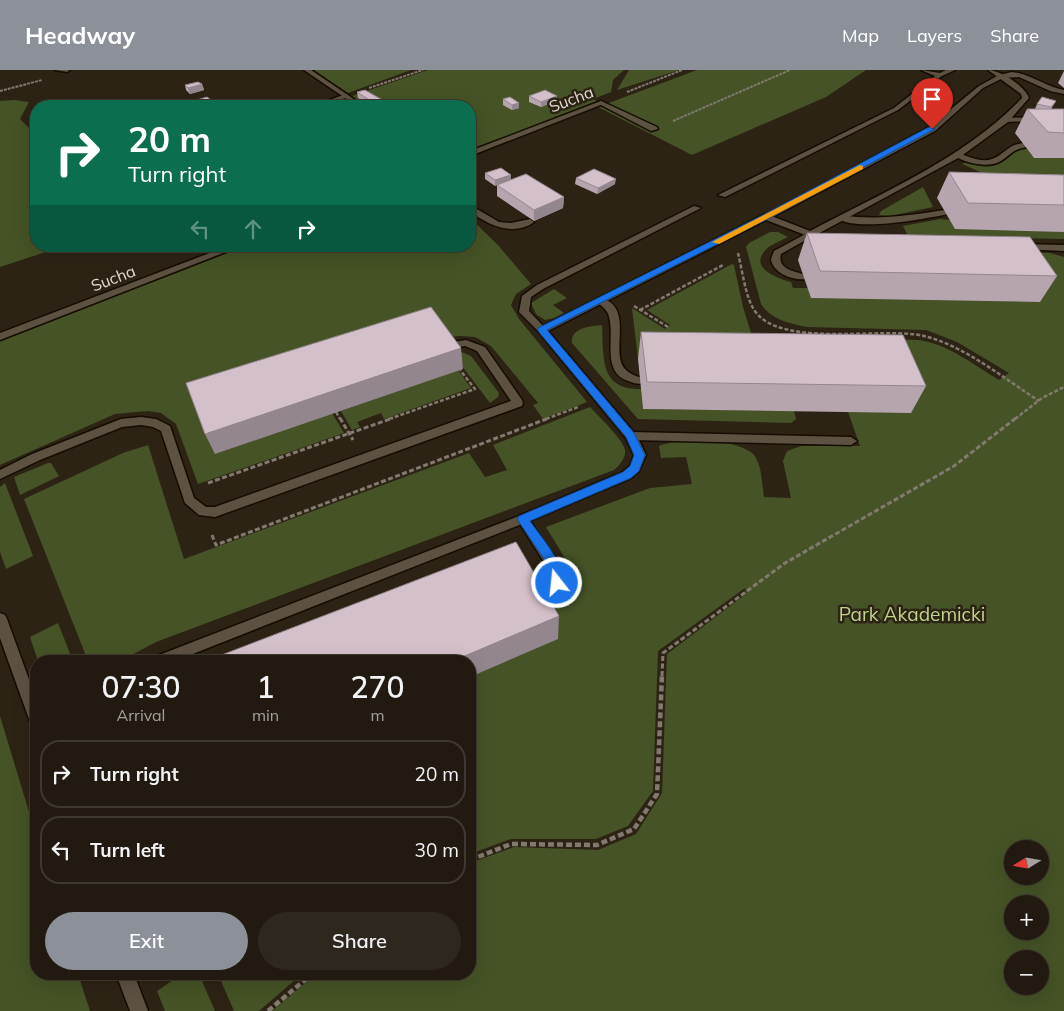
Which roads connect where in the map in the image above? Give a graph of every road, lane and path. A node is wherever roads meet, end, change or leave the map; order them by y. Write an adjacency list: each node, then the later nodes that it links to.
1 (62, 70): 11 (path)
2 (307, 70): 13 (street)
3 (423, 70): 13 (path)
4 (682, 70): 16 (path, Sucha)
5 (790, 70): 19 (path)
6 (924, 70): 9 (street)
7 (952, 70): 9 (street)
8 (991, 70): 10 (street)
9 (940, 75): 23 (street)
10 (1000, 76): 12 (street); 18 (street); 27 (street)
11 (0, 91)
12 (1064, 92)
13 (346, 96): 14 (street); 15 (street)
14 (334, 100)
15 (352, 100)
16 (601, 103): 19 (street); 21 (street, Sucha)
17 (1064, 118): 18 (street)
18 (1005, 120): 22 (street)
19 (654, 129)
20 (1024, 145): 22 (street)
21 (476, 152)
22 (958, 155): 28 (street)
23 (722, 195)
24 (697, 208): 42 (street)
25 (476, 212): 29 (street)
26 (946, 212): 28 (street)
27 (766, 217): 30 (street); 38 (street)
28 (840, 218): 30 (street)
29 (530, 222)
30 (811, 234): 31 (street); 37 (street)
31 (829, 241)
32 (1016, 247): 33 (street)
33 (1064, 248)
34 (737, 251): 36 (path)
35 (221, 252): 43 (street, Sucha)
36 (739, 256): 39 (path); 49 (path)
37 (804, 277)
38 (602, 301): 40 (street); 42 (street)
39 (640, 310): 40 (path); 41 (path)
40 (614, 322): 46 (street)
41 (668, 327)
42 (542, 330): 48 (street)
43 (0, 337)
44 (447, 346): 54 (street)
45 (460, 370): 53 (path)
46 (640, 381)
47 (1064, 387): 49 (path)
48 (600, 399): 50 (street); 54 (path)
49 (1039, 401): 60 (path)
50 (631, 436): 51 (street); 55 (street)
51 (851, 441)
52 (0, 475): 53 (street)
53 (186, 491): 54 (street)
54 (203, 512)
55 (522, 519): 56 (street); 58 (street)
56 (538, 603)
57 (0, 619): 59 (street)
58 (174, 655)
59 (30, 700)
60 (476, 858)
61 (127, 980): 63 (street)
62 (305, 980): 64 (path)
63 (139, 1011)
64 (268, 1011)

